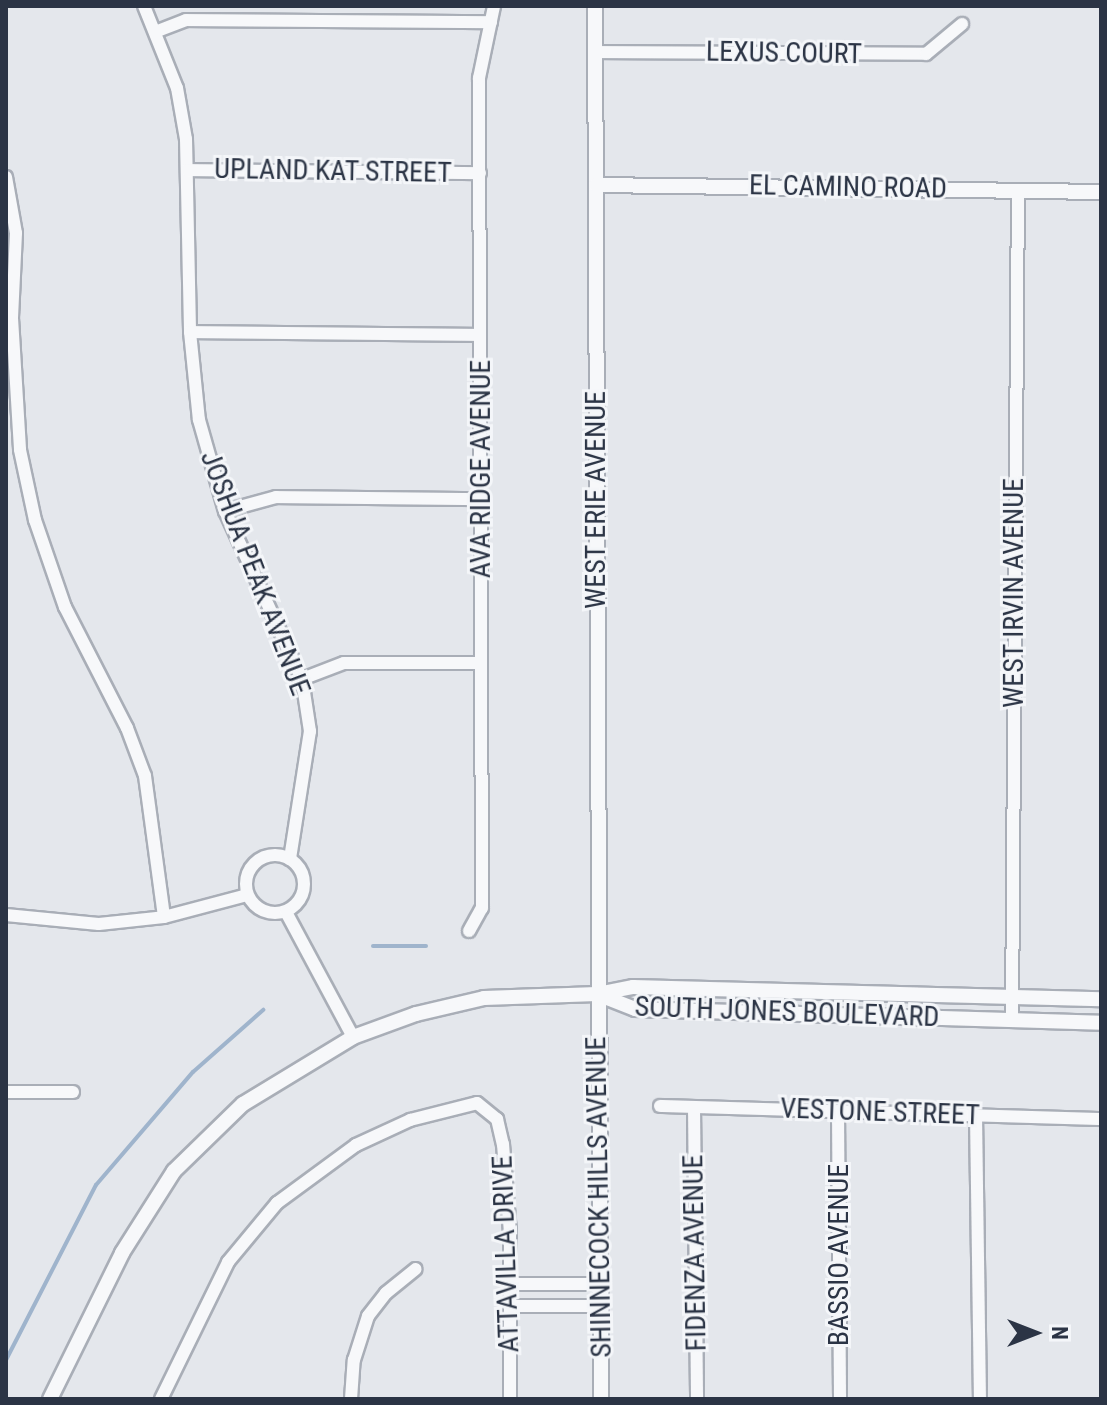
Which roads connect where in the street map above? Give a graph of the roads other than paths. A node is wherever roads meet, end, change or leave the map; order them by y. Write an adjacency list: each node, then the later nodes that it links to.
1 (144, 6): 6 (street, JOSHUA PEAK AVENUE)
2 (494, 6): 4 (street, AVA RIDGE AVENUE)
3 (595, 6): 7 (street, WEST ERIE AVENUE)
4 (491, 22): 6 (street); 9 (street, AVA RIDGE AVENUE)
5 (962, 24): 7 (street, LEXUS COURT)
6 (155, 32): 8 (street, JOSHUA PEAK AVENUE)
7 (595, 52): 11 (street, WEST ERIE AVENUE)
8 (187, 170): 9 (street, UPLAND KAT STREET); 14 (street, JOSHUA PEAK AVENUE)
9 (480, 173): 15 (street, AVA RIDGE AVENUE)
10 (6, 177): 24 (street)
11 (596, 185): 12 (street, EL CAMINO ROAD); 26 (street, WEST ERIE AVENUE)
12 (1018, 190): 13 (street, EL CAMINO ROAD); 27 (street, WEST IRVIN AVENUE)
13 (1101, 192)
14 (190, 332): 15 (street); 17 (street, JOSHUA PEAK AVENUE)
15 (480, 335): 16 (street, AVA RIDGE AVENUE)
16 (481, 499): 17 (street); 18 (street, AVA RIDGE AVENUE)
17 (225, 511): 19 (street, JOSHUA PEAK AVENUE)
18 (481, 663): 19 (street); 25 (street, AVA RIDGE AVENUE)
19 (302, 679): 20 (street, JOSHUA PEAK AVENUE)
20 (290, 859): 21 (street); 22 (street)
21 (247, 895): 22 (street); 24 (street)
22 (286, 912): 31 (street)
23 (6, 915): 24 (street)
24 (164, 917)
25 (469, 931)
26 (597, 994): 27 (street, SOUTH JONES BOULEVARD); 29 (street, SOUTH JONES BOULEVARD); 31 (street); 41 (street, SHINNECOCK HILLS AVENUE)
27 (1012, 997): 28 (street, SOUTH JONES BOULEVARD); 29 (street, WEST IRVIN AVENUE)
28 (1101, 999)
29 (1012, 1020): 30 (street, SOUTH JONES BOULEVARD)
30 (1101, 1023)
31 (353, 1037): 44 (street)
32 (6, 1092): 33 (street)
33 (73, 1092)
34 (660, 1106): 35 (street, VESTONE STREET)
35 (694, 1107): 36 (street, VESTONE STREET); 49 (street, FIDENZA AVENUE)
36 (838, 1111): 37 (street, VESTONE STREET); 50 (street, BASSIO AVENUE)
37 (976, 1115): 38 (street, VESTONE STREET); 51 (street)
38 (1101, 1119)
39 (416, 1269): 46 (street)
40 (511, 1284): 41 (street); 42 (street, ATTAVILLA DRIVE); 45 (street, ATTAVILLA DRIVE)
41 (600, 1284): 43 (street, SHINNECOCK HILLS AVENUE)
42 (511, 1306): 43 (street); 47 (street, ATTAVILLA DRIVE)
43 (600, 1306): 48 (street, SHINNECOCK HILLS AVENUE)
44 (50, 1399)
45 (161, 1399)
46 (351, 1399)
47 (510, 1399)
48 (601, 1399)
49 (697, 1399)
50 (840, 1399)
51 (980, 1399)

